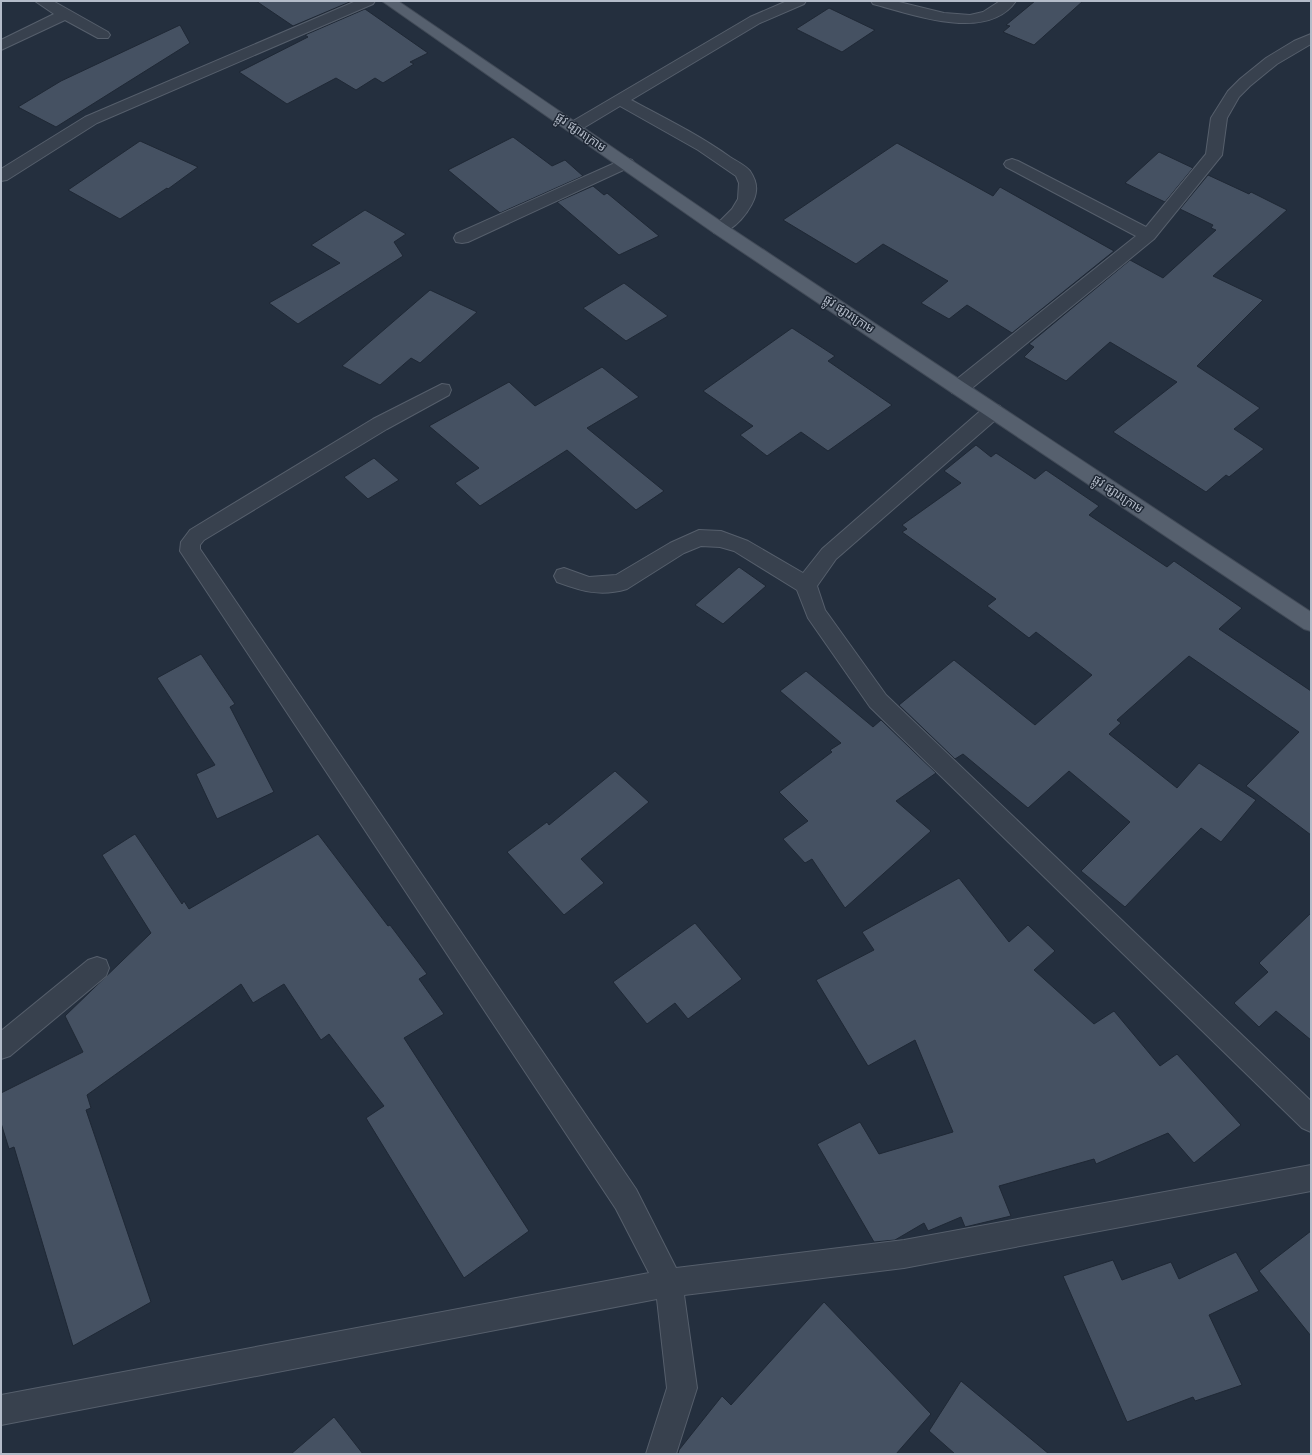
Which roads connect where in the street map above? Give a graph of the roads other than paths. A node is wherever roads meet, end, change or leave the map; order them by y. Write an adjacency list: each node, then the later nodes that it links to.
1 (42, 1): 7 (street)
2 (368, 1): 15 (street)
3 (389, 1): 12 (main road, ផ្លូវ ផ្សារក្រោម)
4 (799, 1): 11 (street)
5 (878, 1): 6 (street)
6 (1009, 1)
7 (65, 14): 8 (street); 10 (street)
8 (103, 35)
9 (1311, 38): 17 (street)
10 (1, 46)
11 (621, 100): 12 (street); 16 (street)
12 (574, 127): 13 (main road, ផ្លូវ ផ្សារក្រោម)
13 (626, 163): 16 (main road, ផ្លូវ ផ្សារក្រោម); 18 (street)
14 (1012, 164): 17 (street)
15 (1, 176)
16 (720, 229): 19 (main road, ផ្លូវ ផ្សារក្រោម)
17 (1148, 235): 19 (street)
18 (462, 238)
19 (959, 388): 21 (main road, ផ្លូវ ផ្សារក្រោម)
20 (442, 390): 29 (street)
21 (993, 410): 23 (street); 24 (main road, ផ្លូវ ផ្សារក្រោម)
22 (564, 576): 23 (street)
23 (806, 585): 27 (street)
24 (1311, 623)
25 (96, 968): 26 (street)
26 (1, 1047)
27 (1311, 1119)
28 (1311, 1178): 29 (street)
29 (669, 1283): 30 (street); 31 (street)
30 (1, 1410)
31 (661, 1454)

